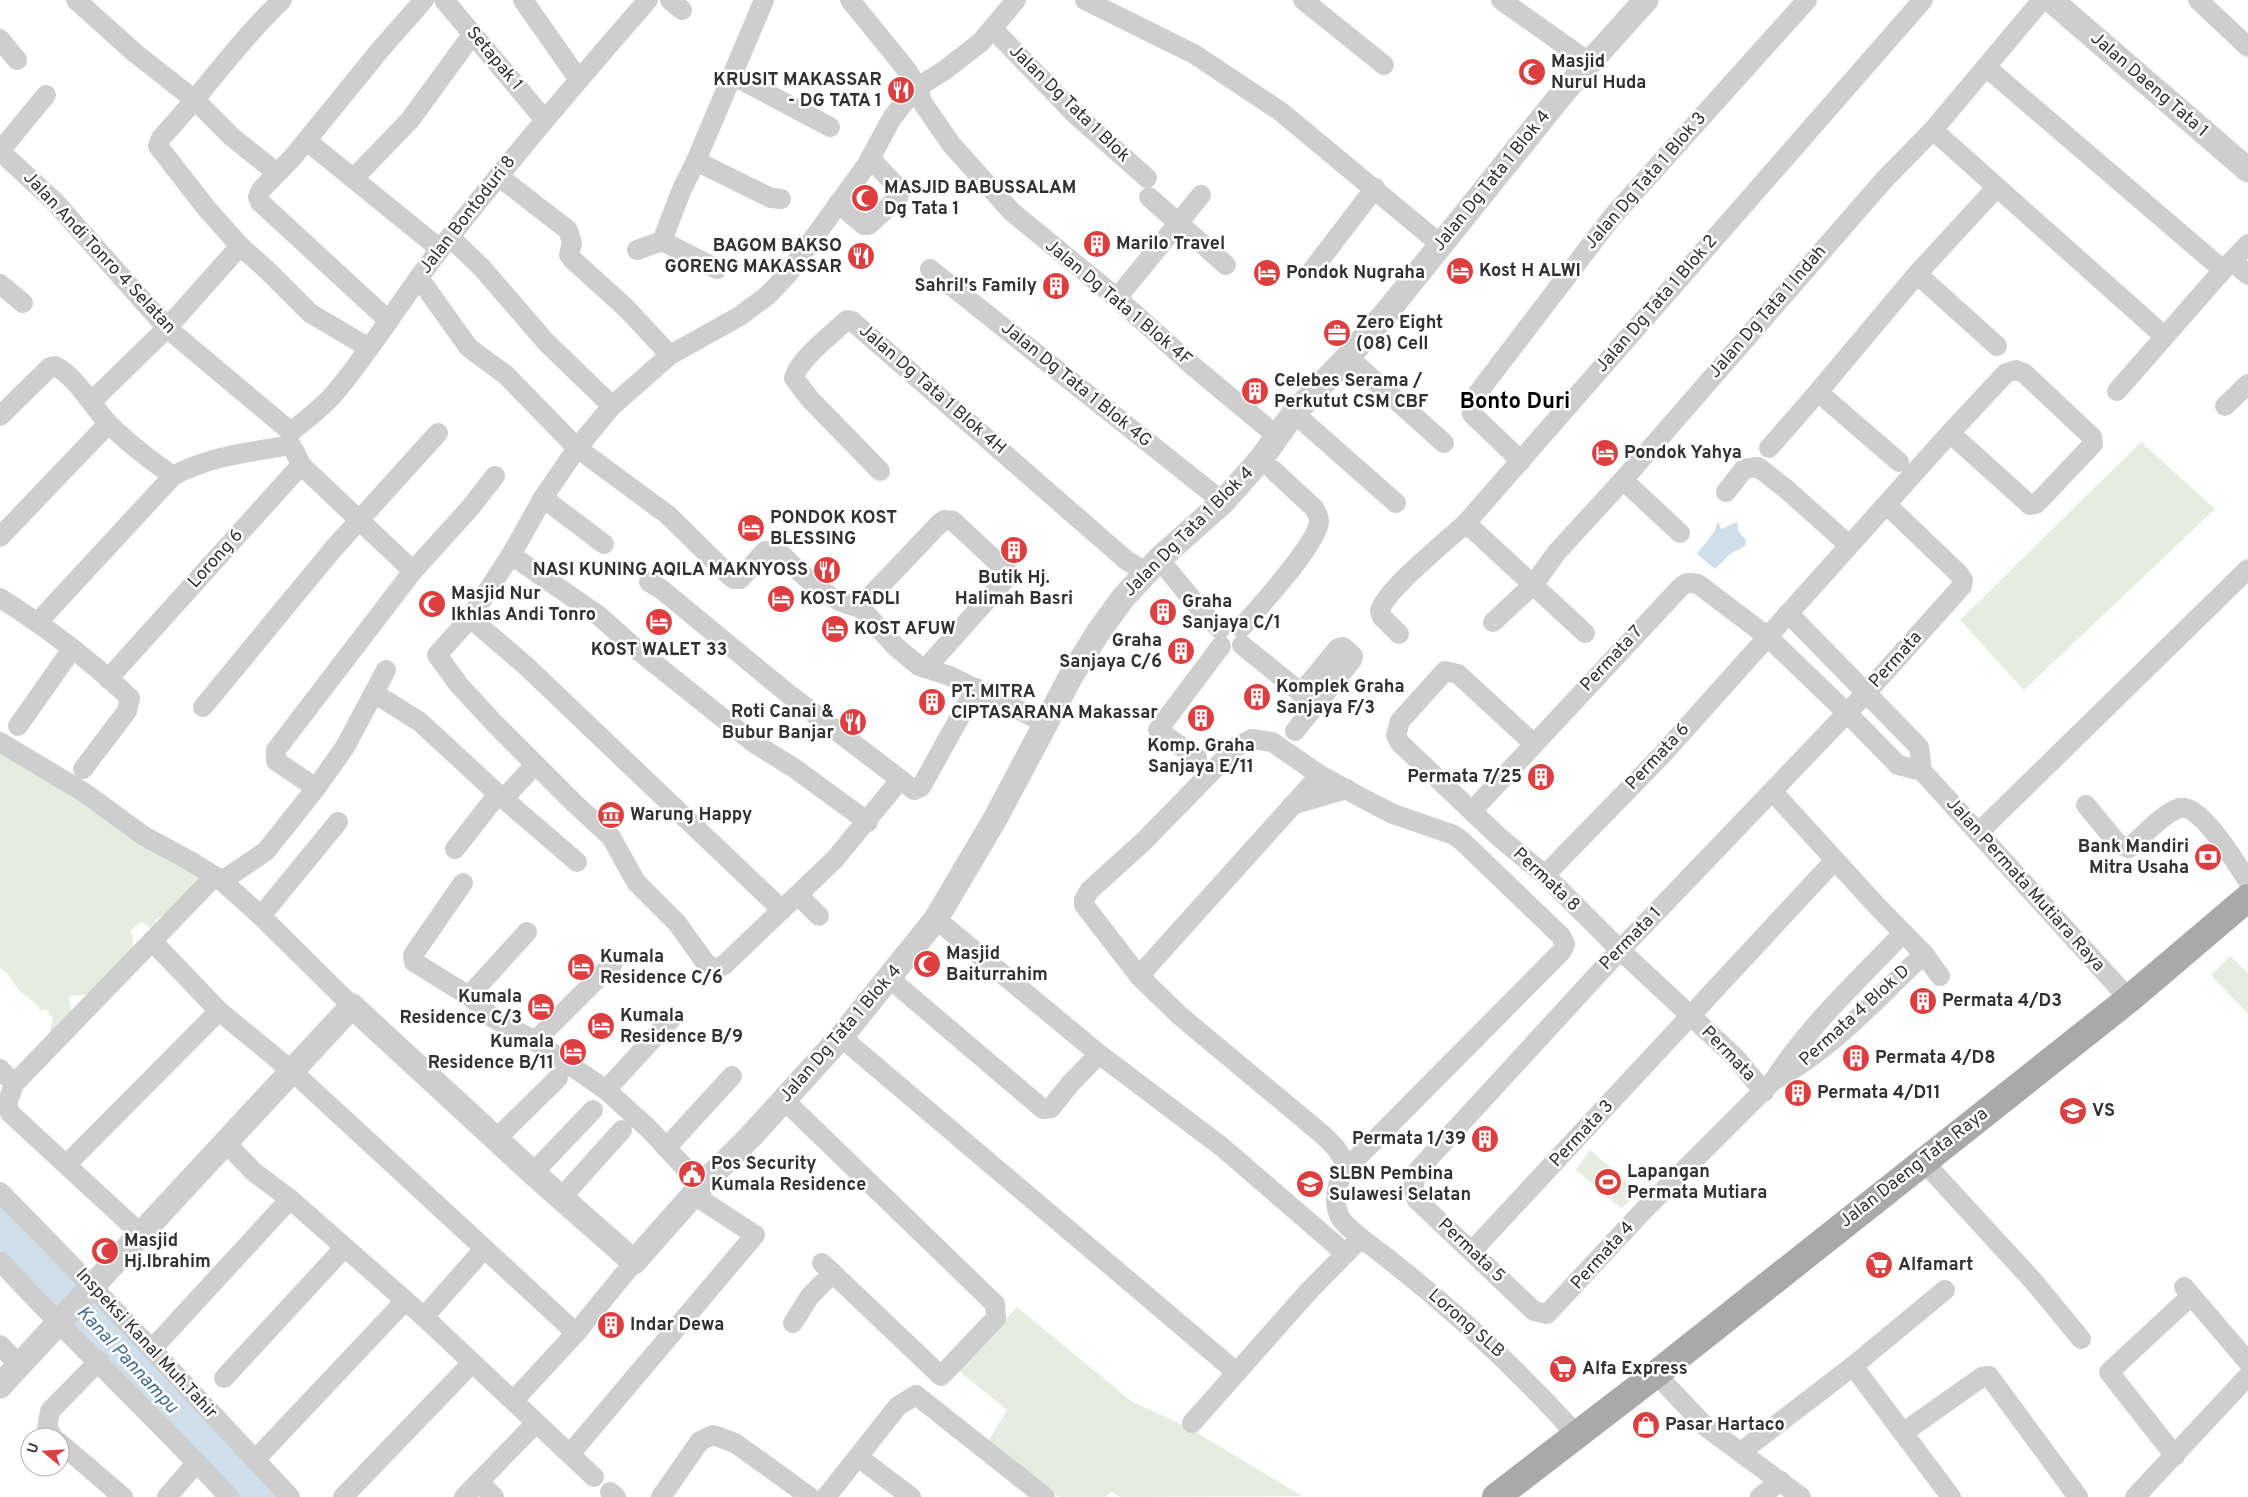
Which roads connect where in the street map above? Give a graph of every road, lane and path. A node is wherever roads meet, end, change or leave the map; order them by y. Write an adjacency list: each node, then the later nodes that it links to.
1 (76, 0): 31 (street)
2 (282, 0): 31 (street)
3 (424, 0): 35 (street)
4 (444, 0): 20 (street, Setapak 1)
5 (523, 0): 28 (street)
6 (648, 0): 28 (street, Jalan Bontoduri 8)
7 (764, 0): 27 (street)
8 (850, 0): 29 (street, Jalan Dg Tata 1 Blok 4F)
9 (1016, 0): 19 (street)
10 (1085, 0): 44 (street)
11 (1303, 0): 25 (street)
12 (1501, 0): 24 (street)
13 (1807, 0): 89 (street, Jalan Dg Tata 1 Blok 3)
14 (1923, 0): 89 (street, Jalan Dg Tata 1 Blok 2)
15 (2042, 0): 26 (street, Jalan Dg Tata 1 Indah)
16 (2050, 0): 39 (street, Jalan Daeng Tata 1)
17 (2198, 0): 22 (street)
18 (1642, 1): 24 (street, Jalan Dg Tata 1 Blok 4)
19 (993, 29): 29 (street); 48 (street, Jalan Dg Tata 1 Blok)
20 (472, 35): 32 (street, Setapak 1); 42 (street)
21 (0, 39): 23 (street)
22 (2248, 47)
23 (17, 60)
24 (1590, 63): 51 (street, Jalan Dg Tata 1 Blok 4)
25 (1384, 65)
26 (1986, 67): 34 (street, Jalan Dg Tata 1 Indah); 56 (street)
27 (732, 74): 33 (street); 38 (street)
28 (579, 80): 32 (street, Jalan Bontoduri 8)
29 (918, 87): 37 (street); 64 (street, Jalan Dg Tata 1 Blok 4F)
30 (46, 95): 36 (street)
31 (196, 101): 40 (street); 53 (street)
32 (544, 119): 41 (street, Jalan Bontoduri 8)
33 (830, 127)
34 (1933, 130): 43 (street); 96 (street, Jalan Dg Tata 1 Indah)
35 (307, 140): 40 (street); 42 (street)
36 (0, 151): 67 (street, Jalan Andi Tonro 4 Selatan)
37 (870, 158): 47 (street); 47 (street)
38 (696, 161): 46 (street); 49 (street)
39 (2248, 170)
40 (277, 173): 66 (street)
41 (498, 176): 50 (street, Jalan Bontoduri 8); 71 (street)
42 (354, 178): 50 (street)
43 (1997, 187): 60 (street); 68 (street)
44 (1375, 188): 51 (street); 59 (street)
45 (1201, 195): 48 (street)
46 (781, 200)
47 (838, 203): 71 (street)
48 (1179, 223): 55 (street, Jalan Dg Tata 1 Blok); 64 (street)
49 (662, 241): 54 (street); 58 (street)
50 (445, 243): 62 (street, Jalan Bontoduri 8); 77 (street)
51 (1440, 244): 72 (street, Jalan Dg Tata 1 Blok 4)
52 (2248, 244): 56 (street)
53 (240, 246): 67 (street); 70 (street)
54 (638, 250)
55 (1226, 265)
56 (2228, 266): 61 (street); 68 (street)
57 (930, 268): 99 (street, Jalan Dg Tata 1 Blok 4G)
58 (717, 269)
59 (1313, 269)
60 (1917, 274): 69 (street); 75 (street)
61 (2248, 275)
62 (419, 278): 66 (street, Jalan Bontoduri 8); 87 (street)
63 (0, 284): 65 (street)
64 (1117, 298): 84 (street, Jalan Dg Tata 1 Blok 4F)
65 (23, 303)
66 (389, 321): 70 (street, Jalan Bontoduri 8)
67 (167, 328): 76 (street); 85 (street, Jalan Andi Tonro 4 Selatan)
68 (2164, 336): 74 (street)
69 (1997, 346)
70 (369, 348): 85 (street, Jalan Bontoduri 8)
71 (670, 355): 77 (street)
72 (1348, 357): 79 (street, Jalan Dg Tata 1 Blok 4); 86 (street)
73 (2248, 384): 78 (street)
74 (2116, 391)
75 (1818, 392): 88 (street); 90 (street)
76 (92, 401): 80 (street); 81 (street)
77 (612, 406): 87 (street)
78 (2225, 406)
79 (1294, 413): 84 (street, Jalan Dg Tata 1 Blok 4); 100 (street)
80 (0, 416)
81 (108, 424): 94 (street); 105 (street)
82 (438, 433): 102 (street)
83 (1950, 433): 83 (street); 101 (street)
84 (1276, 436): 99 (street, Jalan Dg Tata 1 Blok 4)
85 (291, 439): 91 (street); 94 (street)
86 (1444, 443)
87 (577, 448): 98 (street); 115 (street)
88 (1769, 448)
89 (1522, 461): 103 (street, Jalan Dg Tata 1 Blok 2)
90 (1899, 462)
91 (301, 464): 102 (street); 128 (street, Lorong 6)
92 (1273, 470): 122 (street)
93 (880, 471): 109 (street, Jalan Dg Tata 1 Blok 4H)
94 (172, 476): 118 (street)
95 (494, 476): 111 (street)
96 (1623, 480): 104 (street); 113 (street, Jalan Dg Tata 1 Indah)
97 (1726, 492): 107 (street)
98 (543, 498): 106 (street); 108 (street)
99 (1222, 502): 109 (street, Jalan Dg Tata 1 Blok 4)
100 (1396, 503)
101 (1887, 505): 107 (street); 130 (street, Permata)
102 (359, 520): 111 (street); 132 (street)
103 (1466, 523): 113 (street); 121 (street, Jalan Dg Tata 1 Blok 2)
104 (1680, 533)
105 (0, 537)
106 (604, 544)
107 (1849, 545): 116 (street)
108 (511, 554): 117 (street); 153 (street)
109 (1143, 567): 124 (street); 134 (street, Jalan Dg Tata 1 Blok 4)
110 (2248, 569): 154 (street)
111 (413, 571): 145 (street)
112 (649, 582): 144 (street)
113 (1533, 585): 119 (street, Jalan Dg Tata 1 Indah); 120 (street)
114 (0, 598): 118 (street)
115 (860, 607): 126 (street); 126 (street)
116 (1788, 613): 123 (street); 130 (street)
117 (470, 618): 140 (street); 164 (street)
118 (38, 622): 125 (street)
119 (1493, 622)
120 (1585, 633)
121 (1398, 634)
122 (1241, 636): 124 (street); 136 (street)
123 (1768, 637): 133 (street); 138 (street, Permata 7); 158 (street, Permata 6)
124 (1220, 638): 139 (street)
125 (72, 649): 128 (street); 135 (street)
126 (927, 667): 129 (street)
127 (386, 670): 131 (street)
128 (108, 679): 141 (street)
129 (976, 688): 134 (street); 144 (street)
130 (1867, 692): 133 (street, Permata); 142 (street)
131 (374, 693): 145 (street); 148 (street)
132 (203, 707)
133 (1847, 713): 142 (street); 147 (street, Permata 1)
134 (1047, 724): 167 (street, Jalan Dg Tata 1 Blok 4)
135 (18, 726)
136 (1295, 731)
137 (0, 742): 159 (street)
138 (1534, 744): 151 (street, Permata 7); 151 (street, Permata 8)
139 (1197, 758)
140 (535, 765): 148 (street); 164 (street)
141 (83, 769)
142 (1922, 771): 154 (street, Jalan Permata Mutiara Raya)
143 (1320, 775): 146 (street); 149 (street); 174 (street)
144 (900, 780): 153 (street)
145 (316, 788): 159 (street)
146 (1347, 789): 149 (street); 201 (street, Lorong SLB)
147 (1773, 792): 156 (street); 171 (street, Permata 1)
148 (500, 797): 155 (street); 157 (street)
149 (1292, 805): 174 (street)
150 (2086, 805): 160 (street)
151 (1472, 812): 158 (street, Permata 8)
152 (338, 822): 165 (street)
153 (868, 822): 162 (street)
154 (1978, 833): 178 (street, Jalan Permata Mutiara Raya)
155 (455, 849)
156 (1834, 860): 169 (street); 181 (street, Permata)
157 (577, 862)
158 (1544, 875): 171 (street, Permata 8)
159 (218, 879): 165 (street); 170 (street)
160 (2248, 881)
161 (463, 883): 177 (street)
162 (798, 895): 164 (street); 166 (street)
163 (2248, 898): 178 (main road, Jalan Daeng Tata Raya)
164 (782, 910)
165 (261, 916): 179 (street)
166 (819, 916)
167 (936, 920): 176 (street, Jalan Dg Tata 1 Blok 4); 185 (street)
168 (527, 932): 177 (street)
169 (1903, 933): 172 (street); 191 (street, Permata)
170 (152, 941): 180 (street); 190 (street)
171 (1620, 950): 181 (street, Permata); 202 (street, Permata 1)
172 (1924, 954): 175 (street); 191 (street, Permata 4 Blok D)
173 (613, 963): 184 (street)
174 (1139, 976): 201 (street)
175 (1940, 976)
176 (890, 979): 183 (street, Jalan Dg Tata 1 Blok 4); 185 (street)
177 (469, 996): 184 (street)
178 (2129, 999): 199 (main road, Jalan Daeng Tata Raya)
179 (352, 1006): 187 (street); 196 (street)
180 (219, 1011): 187 (street); 200 (street)
181 (1691, 1017): 191 (street, Permata); 212 (street, Permata 3)
182 (672, 1018): 192 (street)
183 (841, 1037): 193 (street, Jalan Dg Tata 1 Blok 4); 232 (street)
184 (534, 1042): 192 (street)
185 (1099, 1054): 213 (street)
186 (0, 1069): 190 (street)
187 (292, 1071): 197 (street); 211 (street)
188 (732, 1076): 198 (street)
189 (558, 1078): 196 (street)
190 (14, 1084): 200 (street)
191 (1766, 1089): 219 (street, Permata 4)
192 (606, 1090): 198 (street)
193 (784, 1100): 204 (street, Jalan Dg Tata 1 Blok 4); 222 (street)
194 (592, 1110): 203 (street)
195 (622, 1130): 206 (street)
196 (497, 1138): 203 (street)
197 (226, 1142): 207 (street); 208 (street)
198 (666, 1148): 204 (street)
199 (1923, 1161): 224 (street); 233 (main road, Jalan Daeng Tata Raya)
200 (67, 1164): 208 (street)
201 (1348, 1167): 209 (street, Lorong SLB)
202 (1419, 1170): 212 (street, Permata 5)
203 (533, 1173): 206 (street)
204 (695, 1182): 215 (street, Jalan Dg Tata 1 Blok 4); 245 (street)
205 (0, 1192): 216 (street, Inspeksi Kanal Muh.Tahir)
206 (561, 1198): 215 (street)
207 (290, 1199): 210 (street); 226 (street)
208 (141, 1234): 216 (street)
209 (1361, 1238): 213 (street); 242 (street, Lorong SLB)
210 (344, 1248): 218 (street); 235 (street)
211 (483, 1250): 220 (street); 223 (street)
212 (1472, 1251): 219 (street, Permata 5)
213 (1345, 1253): 232 (street)
214 (0, 1261): 221 (street)
215 (634, 1262): 223 (street)
216 (91, 1288): 221 (street); 226 (street, Inspeksi Kanal Muh.Tahir)
217 (1945, 1290): 231 (street)
218 (405, 1301): 220 (street); 248 (street)
219 (1552, 1311)
220 (424, 1317): 229 (street)
221 (61, 1321): 227 (street); 230 (street)
222 (793, 1323)
223 (576, 1334): 237 (street)
224 (2081, 1339)
225 (0, 1345): 230 (street)
226 (152, 1349): 248 (street, Inspeksi Kanal Muh.Tahir)
227 (99, 1361): 240 (street); 249 (street)
228 (2248, 1362): 246 (street)
229 (472, 1363): 237 (street); 258 (street)
230 (19, 1365): 236 (street)
231 (1853, 1366): 241 (street); 244 (street)
232 (1235, 1371): 239 (street)
233 (1656, 1374): 242 (main road, Jalan Daeng Tata Raya); 244 (street)
234 (2248, 1376): 246 (street)
235 (224, 1378)
236 (0, 1386)
237 (514, 1400): 238 (street)
238 (536, 1423): 245 (street); 252 (street)
239 (1192, 1423)
240 (47, 1427)
241 (1904, 1432): 269 (street); 270 (street)
242 (1577, 1435): 266 (main road, Jalan Daeng Tata Raya)
243 (70, 1452): 254 (street)
244 (1741, 1452): 251 (street)
245 (570, 1454): 250 (street)
246 (2174, 1456): 253 (street)
247 (858, 1457): 263 (street); 264 (street); 265 (street)
248 (255, 1460): 257 (street, Inspeksi Kanal Muh.Tahir)
249 (197, 1462): 255 (street); 256 (street)
250 (594, 1477)
251 (1781, 1481): 267 (street); 268 (street)
252 (479, 1482): 259 (street); 260 (street)
253 (2138, 1496)
254 (123, 1497)
255 (168, 1497)
256 (228, 1497)
257 (290, 1497)
258 (343, 1497)
259 (464, 1497)
260 (494, 1497)
261 (661, 1497): 262 (street)
262 (810, 1497)
263 (826, 1497)
264 (911, 1497)
265 (1045, 1497)
266 (1496, 1497)
267 (1760, 1497)
268 (1801, 1497)
269 (1950, 1497)
270 (2078, 1497)

